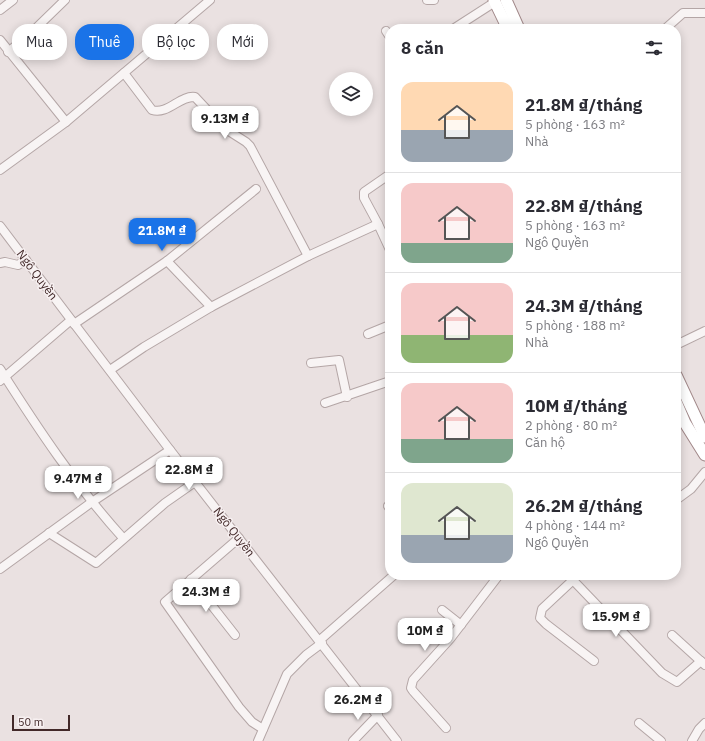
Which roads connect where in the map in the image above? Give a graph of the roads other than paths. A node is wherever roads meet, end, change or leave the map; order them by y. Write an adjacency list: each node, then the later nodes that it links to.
1 (13, 0): 7 (street)
2 (65, 0): 14 (street)
3 (210, 0): 15 (street)
4 (427, 0): 5 (street)
5 (434, 0)
6 (498, 1): 9 (street); 10 (highway); 11 (highway)
7 (0, 10)
8 (705, 13): 12 (street)
9 (461, 24)
10 (506, 24)
11 (515, 24)
12 (671, 24)
13 (0, 40): 14 (street)
14 (4, 51): 16 (street)
15 (124, 73): 16 (street); 23 (street)
16 (66, 122): 17 (street)
17 (0, 170)
18 (385, 177): 20 (street)
19 (256, 190): 25 (street)
20 (378, 224): 22 (street); 23 (street)
21 (0, 226): 24 (street, Ngô Quyền)
22 (385, 239)
23 (308, 256): 27 (street)
24 (26, 260): 26 (street); 28 (street, Ngô Quyền)
25 (167, 261): 27 (street); 28 (street)
26 (0, 263)
27 (211, 307): 35 (street)
28 (73, 322): 35 (street, Ngô Quyền); 36 (street)
29 (385, 327): 31 (street)
30 (705, 331): 32 (street)
31 (368, 334)
32 (681, 343)
33 (311, 363): 39 (street)
34 (0, 369): 36 (street)
35 (110, 370): 43 (street, Ngô Quyền)
36 (2, 379): 48 (street)
37 (385, 383): 39 (street)
38 (681, 386): 42 (highway)
39 (347, 397): 40 (street)
40 (325, 403)
41 (681, 413): 44 (highway)
42 (705, 437)
43 (170, 450): 46 (street, Ngô Quyền); 48 (street)
44 (705, 455)
45 (705, 472): 47 (street)
46 (195, 482): 50 (street); 51 (street, Ngô Quyền)
47 (681, 496)
48 (92, 502): 49 (street); 50 (street)
49 (49, 533): 50 (street); 52 (street)
50 (123, 538)
51 (239, 538): 53 (street); 62 (street, Ngô Quyền)
52 (0, 569)
53 (191, 579): 60 (street); 69 (street)
54 (388, 580): 62 (street)
55 (495, 580): 59 (street)
56 (568, 580): 63 (street)
57 (572, 580): 64 (street)
58 (442, 610): 59 (street)
59 (461, 625): 68 (street)
60 (235, 635)
61 (672, 635): 64 (street)
62 (321, 641): 65 (street, Ngô Quyền); 69 (street)
63 (594, 661)
64 (703, 663)
65 (378, 715): 71 (street); 72 (street, Ngô Quyền)
66 (639, 723): 73 (street)
67 (705, 723): 74 (street)
68 (446, 728)
69 (263, 729): 70 (street)
70 (258, 741)
71 (353, 741)
72 (397, 741)
73 (661, 741)
74 (692, 741)

